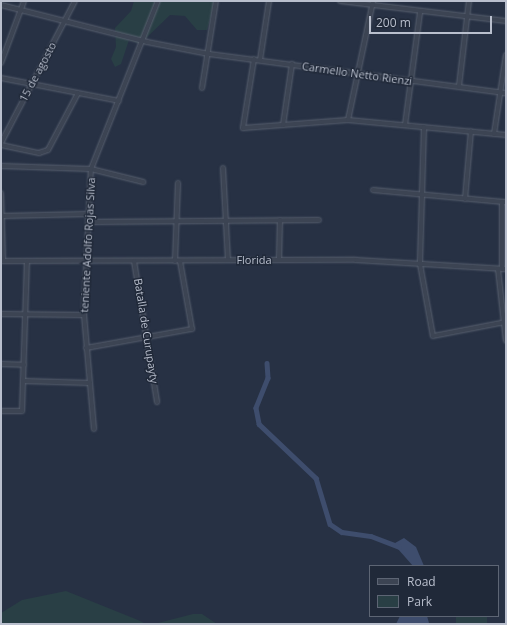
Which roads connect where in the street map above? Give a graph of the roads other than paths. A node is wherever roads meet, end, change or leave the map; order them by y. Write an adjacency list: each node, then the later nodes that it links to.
1 (24, 1): 10 (street)
2 (75, 1): 13 (street, 15 de agosto)
3 (158, 1): 15 (street, teniente Adolfo Rojas Silva)
4 (216, 1): 16 (street)
5 (269, 1): 19 (street)
6 (340, 1): 8 (street)
7 (469, 1): 12 (street)
8 (373, 3): 11 (street); 22 (street)
9 (1, 5): 10 (street, Carmello Netto Rienzi)
10 (21, 9): 13 (street, Carmello Netto Rienzi); 20 (street)
11 (420, 12): 12 (street); 24 (street)
12 (467, 17): 14 (street); 26 (street)
13 (65, 21): 15 (street, Carmello Netto Rienzi); 25 (street, 15 de agosto)
14 (506, 21)
15 (144, 41): 16 (street, Carmello Netto Rienzi); 30 (street, teniente Adolfo Rojas Silva)
16 (209, 54): 18 (street, Carmello Netto Rienzi); 27 (street)
17 (506, 55): 28 (street)
18 (254, 59): 19 (street, Carmello Netto Rienzi); 32 (street)
19 (260, 60): 21 (street, Carmello Netto Rienzi)
20 (1, 63)
21 (292, 64): 22 (street, Carmello Netto Rienzi); 32 (street)
22 (358, 74): 24 (street, Carmello Netto Rienzi); 31 (street)
23 (1, 78): 25 (street)
24 (411, 81): 26 (street, Carmello Netto Rienzi); 33 (street)
25 (31, 84): 29 (street); 38 (street, 15 de agosto)
26 (459, 86): 28 (street, Carmello Netto Rienzi)
27 (202, 88)
28 (504, 92): 36 (street)
29 (78, 93): 30 (street); 38 (street)
30 (119, 101): 41 (street, teniente Adolfo Rojas Silva)
31 (348, 120): 32 (street); 33 (street)
32 (283, 125)
33 (406, 125): 34 (street)
34 (424, 127): 35 (street); 46 (street)
35 (471, 131): 36 (street); 47 (street)
36 (494, 134): 37 (street)
37 (506, 135)
38 (1, 144)
39 (1, 166): 41 (street)
40 (223, 168): 53 (street)
41 (91, 170): 42 (street); 49 (street, teniente Adolfo Rojas Silva)
42 (143, 182)
43 (178, 183): 55 (street)
44 (373, 190): 46 (street)
45 (1, 193): 50 (street)
46 (421, 195): 47 (street); 63 (street)
47 (466, 199): 48 (street)
48 (504, 202): 64 (street)
49 (89, 214): 50 (street); 54 (street, teniente Adolfo Rojas Silva)
50 (1, 216): 58 (street)
51 (280, 220): 52 (street); 53 (street); 57 (street)
52 (319, 220)
53 (226, 221): 55 (street); 56 (street)
54 (89, 222): 55 (street); 60 (street, teniente Adolfo Rojas Silva)
55 (177, 223): 62 (street)
56 (228, 260): 57 (street, Florida); 62 (street, Florida)
57 (279, 260): 63 (street, Florida)
58 (2, 261): 59 (street, Florida)
59 (27, 261): 60 (street, Florida); 66 (street)
60 (88, 261): 61 (street, Florida); 67 (street, teniente Adolfo Rojas Silva)
61 (134, 261): 62 (street, Florida); 69 (street, Batalla de Curupayty)
62 (177, 261): 69 (street)
63 (420, 264): 64 (street, Florida); 68 (street)
64 (502, 269): 68 (street)
65 (1, 314): 66 (street)
66 (26, 315): 67 (street); 73 (street)
67 (84, 315): 71 (street, teniente Adolfo Rojas Silva)
68 (504, 322): 70 (street)
69 (146, 337): 71 (street); 76 (street, Batalla de Curupayty)
70 (506, 341)
71 (86, 348): 75 (street, teniente Adolfo Rojas Silva)
72 (1, 364): 73 (street)
73 (24, 365): 74 (street)
74 (24, 381): 75 (street); 77 (street)
75 (90, 383): 78 (street, teniente Adolfo Rojas Silva)
76 (157, 402)
77 (1, 411)
78 (94, 429)

